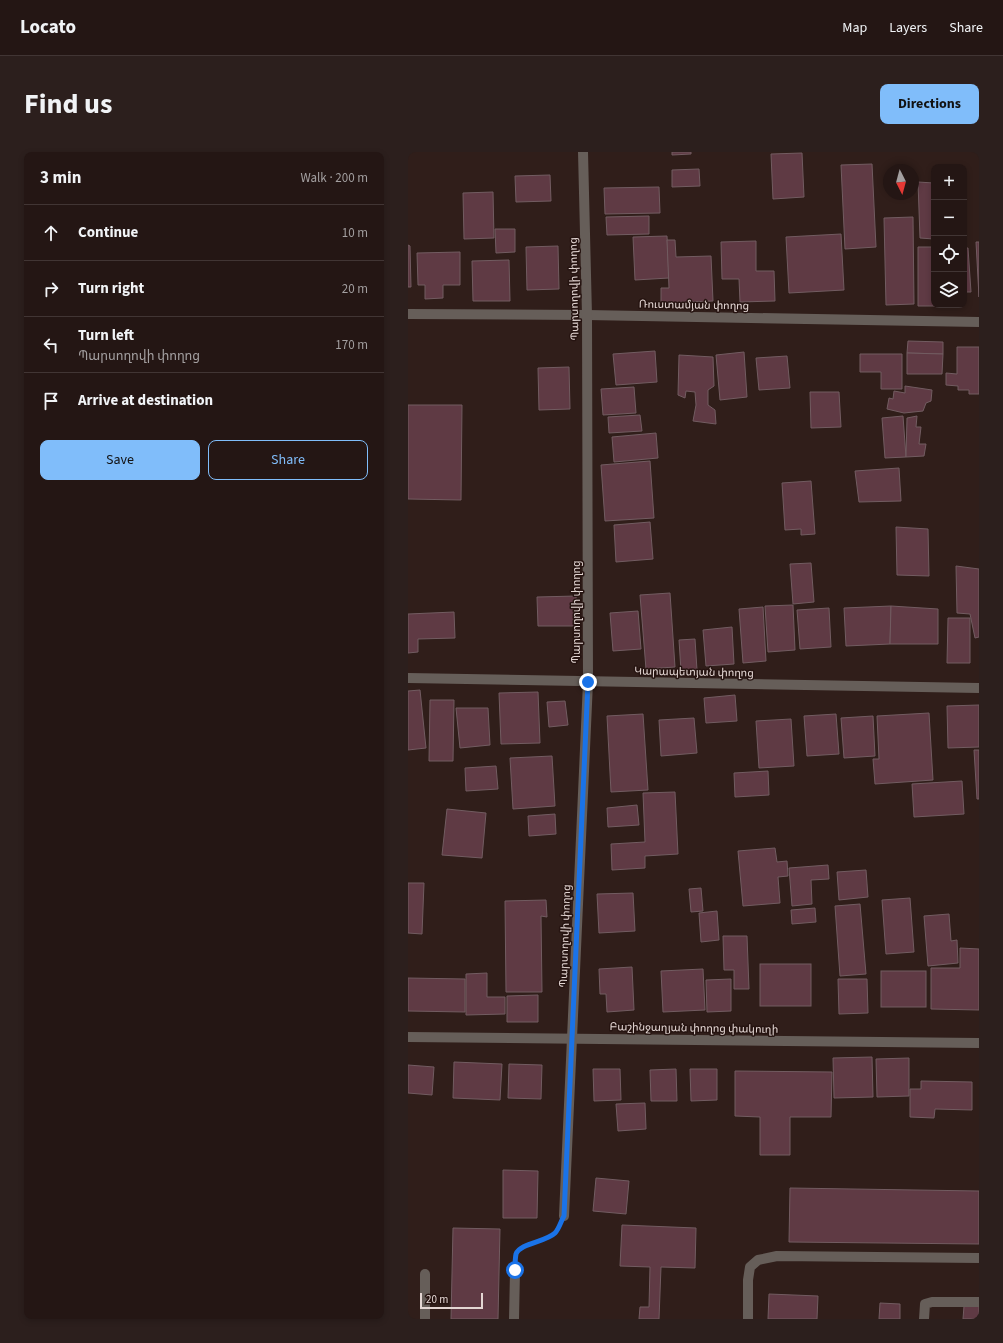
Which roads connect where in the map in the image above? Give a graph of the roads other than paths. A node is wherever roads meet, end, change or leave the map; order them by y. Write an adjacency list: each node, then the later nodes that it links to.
1 (583, 152): 3 (street, Պարսողովի փողոց)
2 (408, 314): 3 (street, Ռուստամյան փողոց)
3 (587, 315): 4 (street, Ռուստամյան փողոց); 6 (street, Պարսողովի փողոց)
4 (979, 322)
5 (408, 678): 6 (street, Կարապետյան փողոց)
6 (588, 682): 7 (street, Կարապետյան փողոց); 9 (street, Պարսողովի փողոց)
7 (979, 688)
8 (408, 1037): 9 (street, Բաշինջաղյան փողոց փակուղի)
9 (573, 1039): 10 (street, Բաշինջաղյան փողոց փակուղի); 11 (street, Պարսողովի փողոց)
10 (979, 1043)
11 (564, 1216)
12 (979, 1258): 18 (street)
13 (515, 1270): 17 (street)
14 (424, 1274): 16 (street)
15 (979, 1302): 19 (street)
16 (425, 1319)
17 (514, 1319)
18 (748, 1319)
19 (924, 1319)

